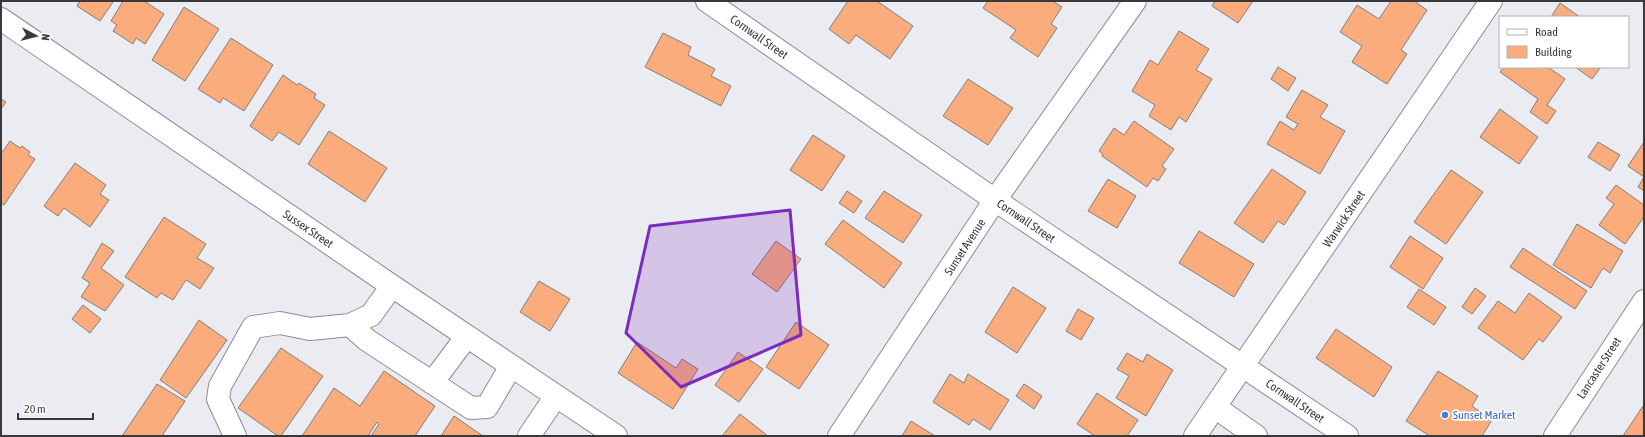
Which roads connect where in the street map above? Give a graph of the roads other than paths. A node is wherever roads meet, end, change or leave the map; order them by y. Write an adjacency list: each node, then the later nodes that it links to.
1 (707, 1): 5 (street, Cornwall Street)
2 (1135, 1): 5 (street, Sunset Avenue)
3 (1491, 1): 11 (street, Warwick Street)
4 (1, 19): 6 (street, Sussex Street)
5 (995, 200): 11 (street, Cornwall Street); 19 (street, Sunset Avenue)
6 (392, 286): 8 (street); 9 (street, Sussex Street)
7 (1644, 301): 15 (street, Lancaster Street)
8 (350, 325): 12 (street); 16 (street)
9 (467, 336): 10 (street, Sussex Street); 12 (street)
10 (511, 366): 12 (street); 13 (street, Sussex Street)
11 (1244, 366): 14 (street, Warwick Street); 22 (street, Cornwall Street)
12 (432, 383)
13 (556, 396): 17 (street); 18 (street, Sussex Street)
14 (1215, 407): 20 (street, Warwick Street); 21 (street)
15 (1558, 435)
16 (235, 436)
17 (529, 436)
18 (616, 436)
19 (839, 436)
20 (1195, 436)
21 (1256, 436)
22 (1347, 436)

